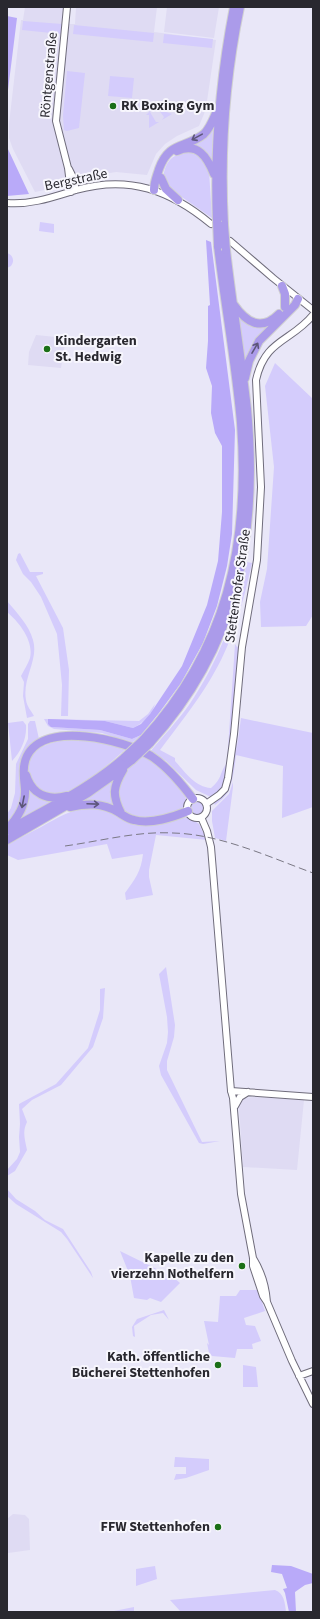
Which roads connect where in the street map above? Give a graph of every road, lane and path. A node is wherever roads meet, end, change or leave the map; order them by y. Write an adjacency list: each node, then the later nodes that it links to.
1 (67, 7): 8 (street, Röntgenstraße)
2 (234, 7): 4 (highway)
3 (240, 7): 11 (highway)
4 (219, 106): 6 (highway); 7 (highway, one-way to 7)
5 (161, 178): 6 (highway); 7 (highway); 9 (highway)
6 (215, 180): 11 (highway)
7 (154, 190): 8 (street, Bergstraße); 9 (street, Bergstraße)
8 (74, 191): 10 (street, Bergstraße)
9 (178, 200): 11 (street, Bergstraße)
10 (7, 203)
11 (217, 224): 15 (highway, bridge); 20 (highway, bridge)
12 (230, 241): 13 (street)
13 (282, 286): 14 (street); 16 (highway)
14 (298, 299): 16 (highway); 17 (street); 19 (highway, one-way to 14)
15 (232, 303): 16 (highway); 19 (highway)
16 (285, 307)
17 (313, 310)
18 (313, 315): 25 (street, Stettenhofer Straße)
19 (244, 384): 20 (highway)
20 (146, 741): 21 (highway, bridge)
21 (128, 760): 23 (highway); 26 (highway); 28 (highway)
22 (24, 769): 23 (highway); 24 (highway); 30 (highway, one-way to 30)
23 (73, 794): 30 (highway)
24 (193, 799): 25 (street); 27 (street)
25 (206, 804): 29 (street)
26 (62, 809): 28 (highway, one-way to 28); 30 (highway)
27 (188, 811): 28 (highway); 29 (street)
28 (122, 814)
29 (201, 817): 32 (street)
30 (8, 835)
31 (248, 1092): 32 (street); 33 (street); 34 (street)
32 (231, 1093): 34 (street); 35 (street)
33 (313, 1097)
34 (234, 1110): 35 (street)
35 (236, 1145): 37 (street)
36 (313, 1371): 37 (street)
37 (299, 1376): 38 (street)
38 (313, 1404)

